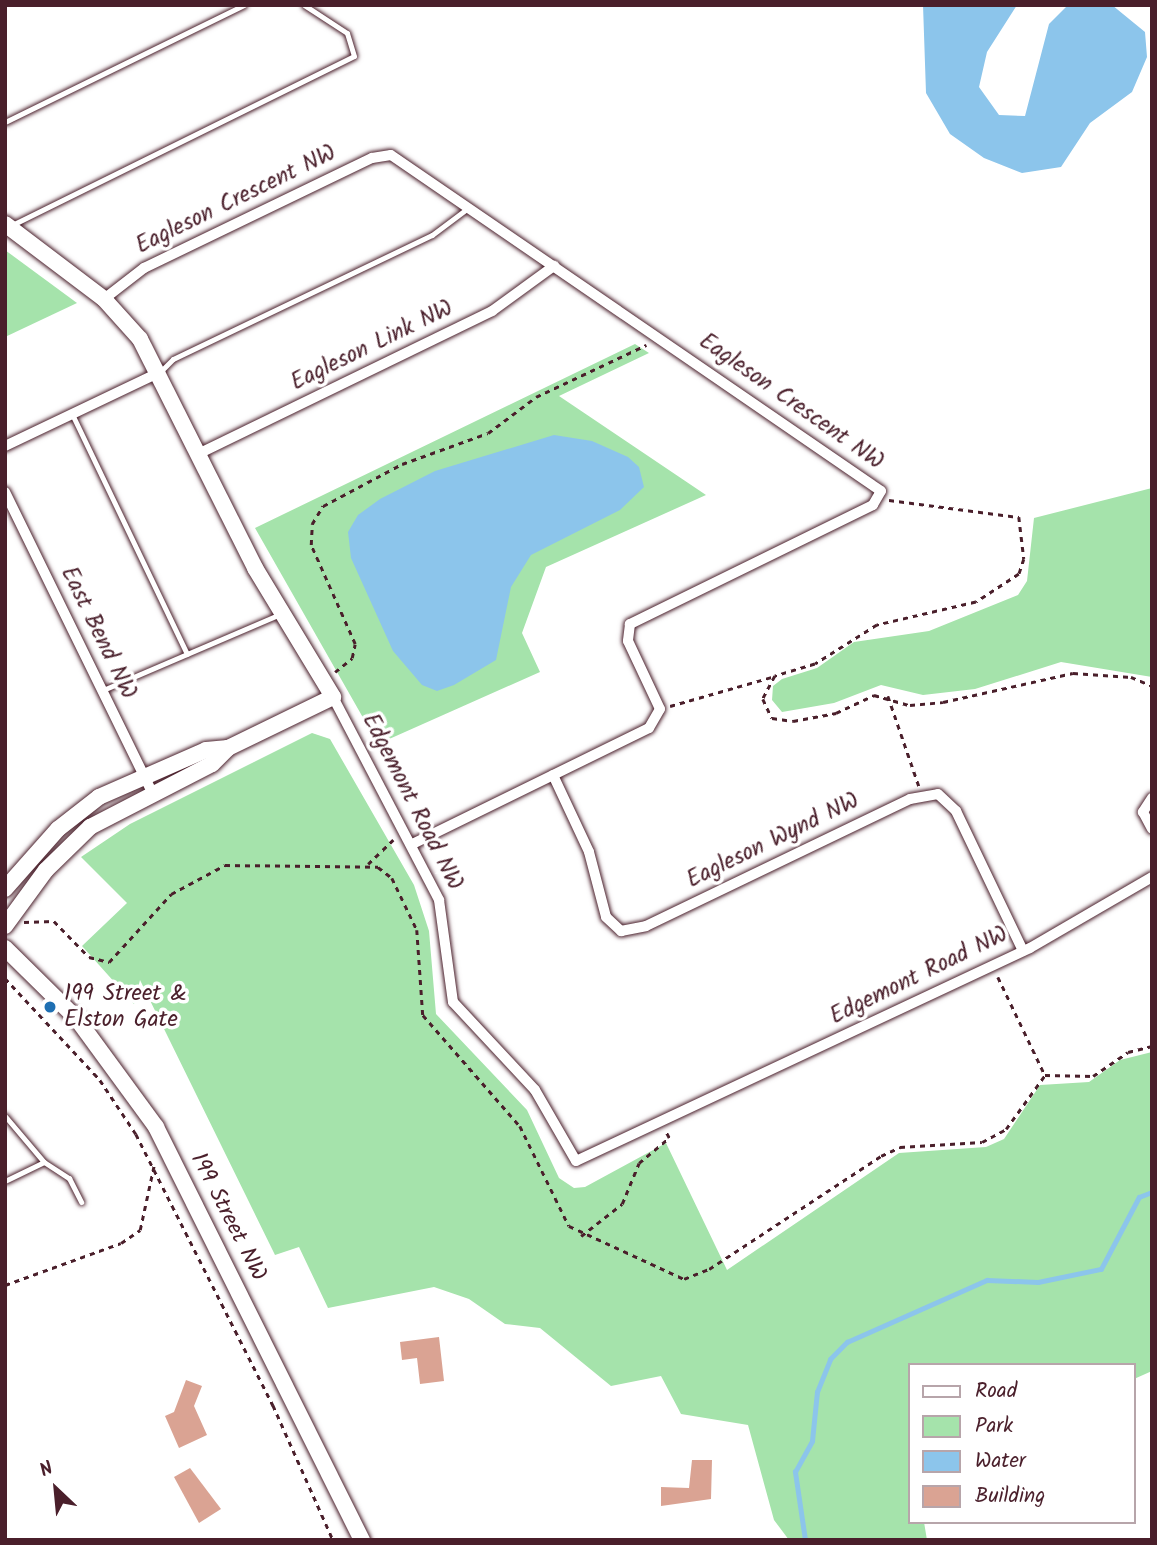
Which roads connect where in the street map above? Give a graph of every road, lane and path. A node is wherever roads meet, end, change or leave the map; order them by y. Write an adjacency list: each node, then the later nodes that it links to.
1 (244, 5): 3 (lane)
2 (304, 5): 5 (lane)
3 (5, 122)
4 (469, 207): 6 (street, Eagleson Crescent NW); 7 (street, Eagleson Crescent NW); 9 (lane)
5 (7, 225): 7 (street, Edgemont Road NW)
6 (554, 266): 8 (street, Eagleson Crescent NW); 12 (street, Eagleson Link NW)
7 (104, 299): 9 (street, Edgemont Road NW)
8 (661, 338): 14 (street, Eagleson Crescent NW); 18 (path)
9 (160, 372): 10 (street); 12 (street, Edgemont Road NW)
10 (72, 414): 11 (street); 16 (lane)
11 (5, 446)
12 (200, 453): 15 (street, Edgemont Road NW)
13 (5, 492): 20 (street, East Bend NW)
14 (879, 500): 17 (path); 23 (street, Eagleson Crescent NW)
15 (282, 614): 16 (lane); 18 (street, Edgemont Road NW)
16 (187, 654): 20 (lane)
17 (775, 676): 21 (path); 23 (path)
18 (323, 678): 22 (street, Edgemont Road NW)
19 (1152, 686): 21 (path)
20 (103, 690): 25 (street, East Bend NW)
21 (888, 696): 28 (path)
22 (333, 697): 24 (street); 31 (street, Edgemont Road NW)
23 (660, 709): 26 (street)
24 (228, 748): 25 (street); 27 (street)
25 (144, 775): 27 (street, East Bend NW); 35 (street)
26 (553, 775): 28 (street, Eagleson Wynd NW); 32 (street)
27 (152, 792): 37 (street)
28 (923, 794): 39 (street)
29 (1152, 798): 30 (street)
30 (1152, 829)
31 (406, 834): 32 (street, Edgemont Road NW); 33 (path)
32 (412, 845): 45 (street, Edgemont Road NW)
33 (368, 864): 36 (path); 50 (path)
34 (1152, 877): 39 (street, Edgemont Road NW)
35 (5, 889)
36 (23, 923)
37 (5, 926)
38 (5, 948): 53 (street, 199 Street NW)
39 (1023, 951): 40 (street, Edgemont Road NW)
40 (992, 965): 43 (path); 45 (street, Edgemont Road NW)
41 (5, 978): 47 (path)
42 (1152, 1046): 43 (path)
43 (1045, 1075): 50 (path)
44 (5, 1116): 46 (lane)
45 (663, 1125): 50 (path)
46 (44, 1162): 48 (lane); 49 (lane)
47 (153, 1165): 51 (path); 52 (path)
48 (5, 1181)
49 (81, 1202)
50 (581, 1236)
51 (5, 1285)
52 (333, 1540)
53 (362, 1540)

